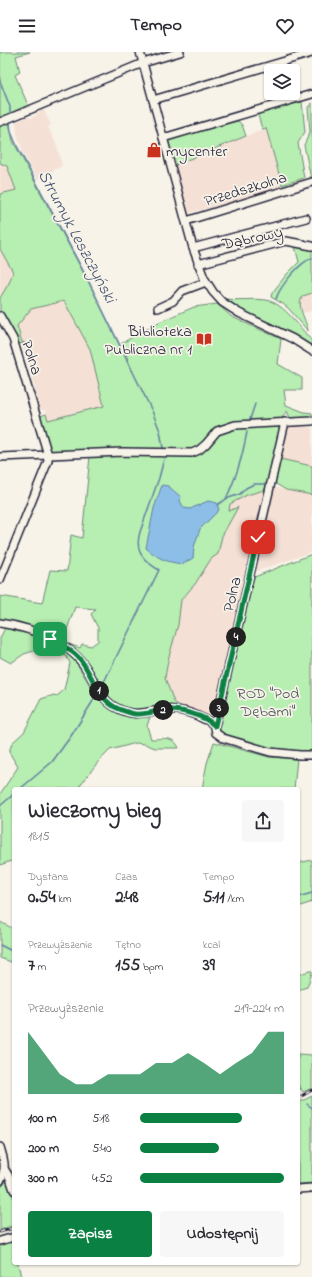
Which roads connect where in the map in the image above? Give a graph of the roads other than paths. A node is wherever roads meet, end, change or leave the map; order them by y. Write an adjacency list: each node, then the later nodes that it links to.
1 (140, 52): 4 (street)
2 (180, 52): 4 (street)
3 (312, 53): 6 (street)
4 (143, 63): 6 (street); 7 (street)
5 (312, 94): 8 (street)
6 (153, 100): 8 (street)
7 (0, 122)
8 (163, 138): 11 (street)
9 (312, 182): 11 (street, Przedszkolna)
10 (306, 218): 13 (street)
11 (186, 220): 13 (street)
12 (312, 246): 14 (street, Dąbrowy)
13 (193, 248): 14 (street)
14 (198, 264): 15 (street)
15 (206, 282): 16 (street); 18 (street)
16 (158, 308)
17 (0, 316): 21 (street, Polna)
18 (312, 351)
19 (312, 421): 20 (street)
20 (285, 422): 21 (street); 25 (street, Polna)
21 (48, 455): 22 (street); 23 (street, Polna)
22 (0, 457)
23 (0, 580)
24 (0, 623): 25 (street)
25 (215, 726): 26 (street)
26 (312, 755)
27 (0, 1148): 28 (street)
28 (5, 1170): 29 (street); 30 (street)
29 (0, 1181)
30 (12, 1184)
31 (312, 1188): 32 (street)
32 (300, 1189)
33 (12, 1237): 34 (street)
34 (0, 1241)

